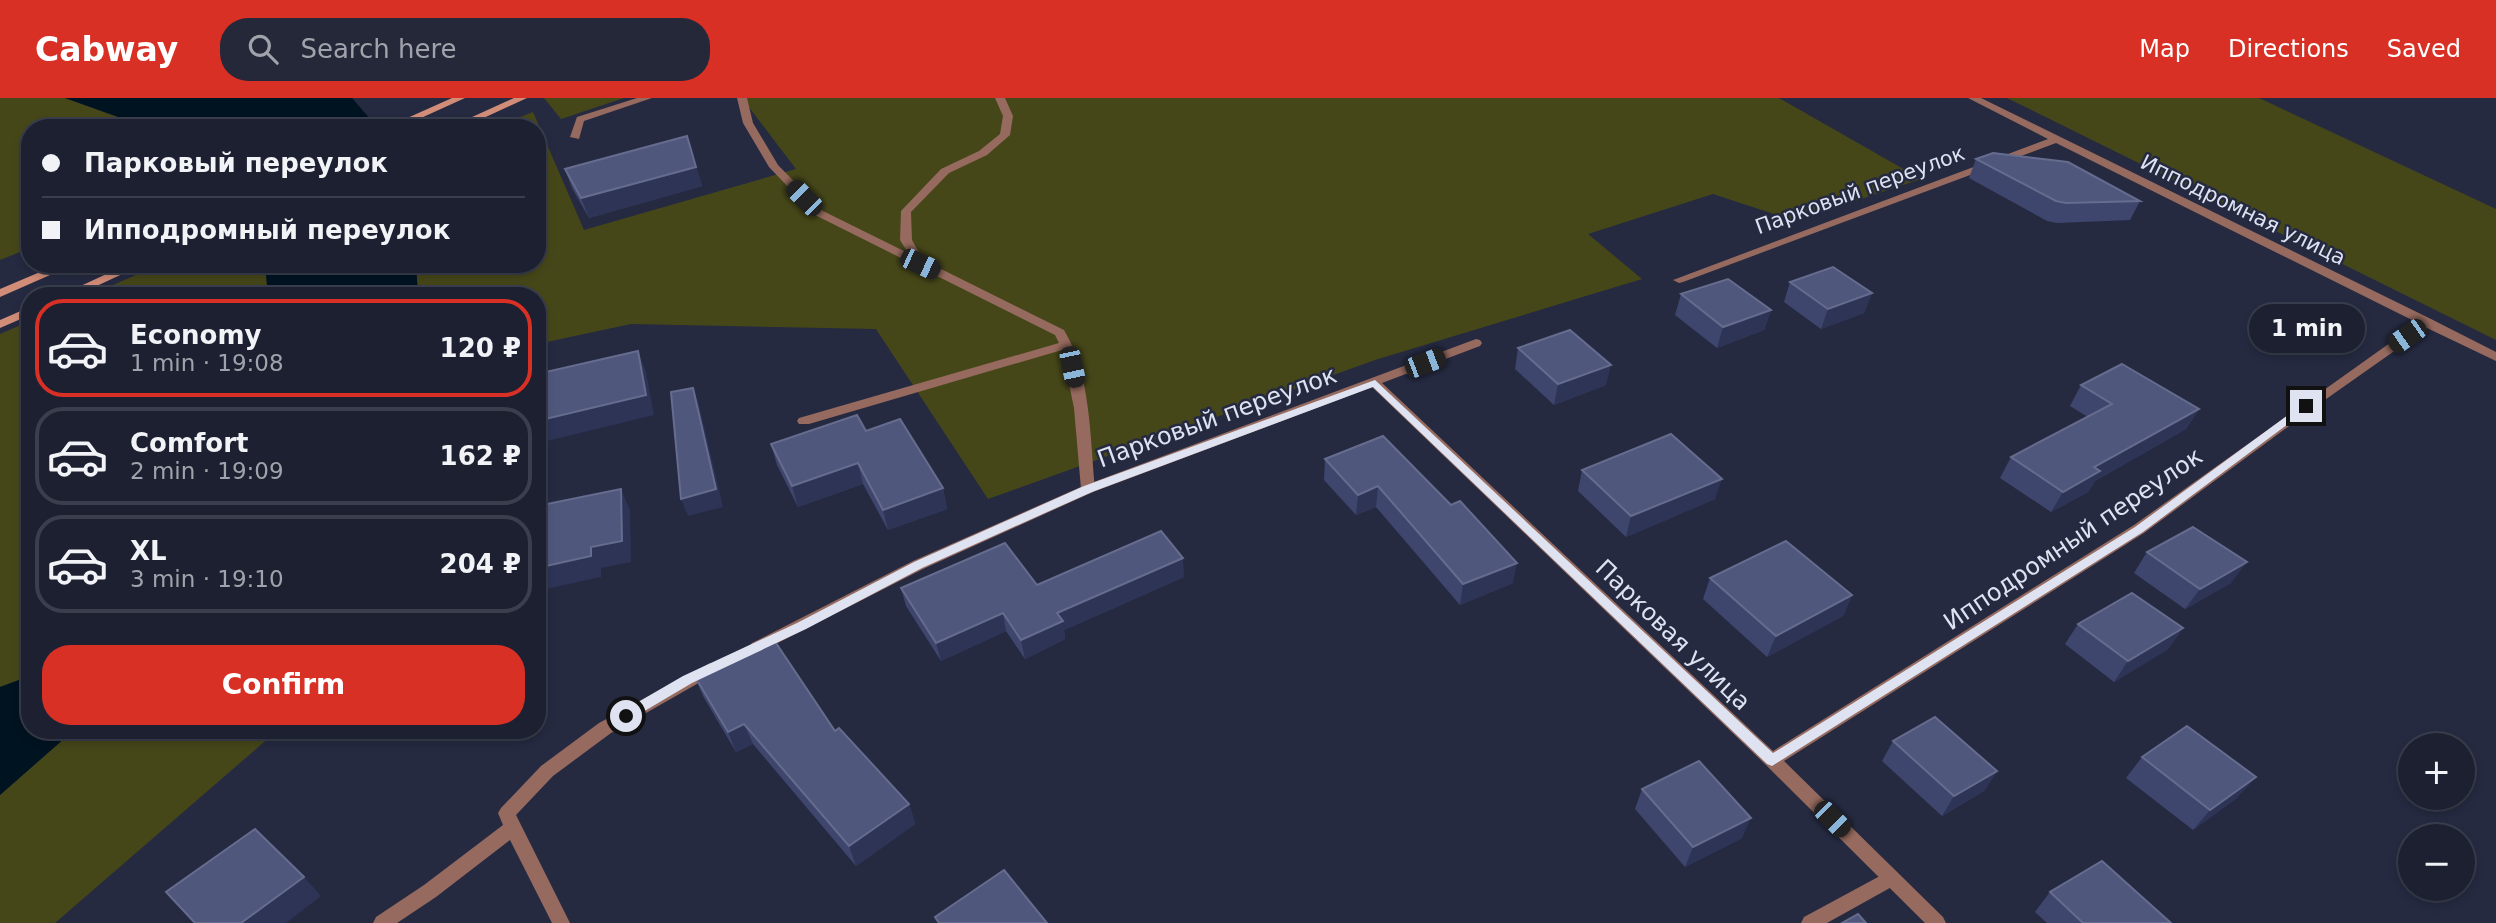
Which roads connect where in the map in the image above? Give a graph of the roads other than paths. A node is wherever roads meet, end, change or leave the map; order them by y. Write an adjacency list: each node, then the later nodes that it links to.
1 (460, 98): 7 (street)
2 (522, 98): 8 (street)
3 (647, 98): 9 (street)
4 (742, 98): 11 (street)
5 (1000, 98): 11 (street)
6 (1973, 98): 10 (street, Ипподромная улица)
7 (411, 119)
8 (474, 119)
9 (575, 137)
10 (2056, 139): 14 (street, Парковый переулок); 18 (street, Ипподромная улица)
11 (920, 264): 21 (street)
12 (48, 273): 16 (street)
13 (117, 273): 15 (street)
14 (1679, 281)
15 (86, 287)
16 (0, 293)
17 (21, 315): 19 (street)
18 (2427, 322): 22 (street, Ипподромная улица); 28 (street, Ипподромный переулок)
19 (0, 324)
20 (1476, 343): 23 (street, Парковый переулок)
21 (1067, 345): 24 (street); 25 (street)
22 (2496, 357)
23 (1375, 383): 25 (street, Парковый переулок); 28 (street, Парковая улица)
24 (804, 421)
25 (1088, 489): 26 (street, Парковый переулок)
26 (744, 653)
27 (722, 664): 29 (street)
28 (1772, 760): 30 (street, Парковая улица)
29 (510, 821): 31 (street); 32 (street)
30 (1891, 878): 33 (street); 34 (street, Парковая улица)
31 (382, 923)
32 (561, 923)
33 (1810, 923)
34 (1937, 923)

